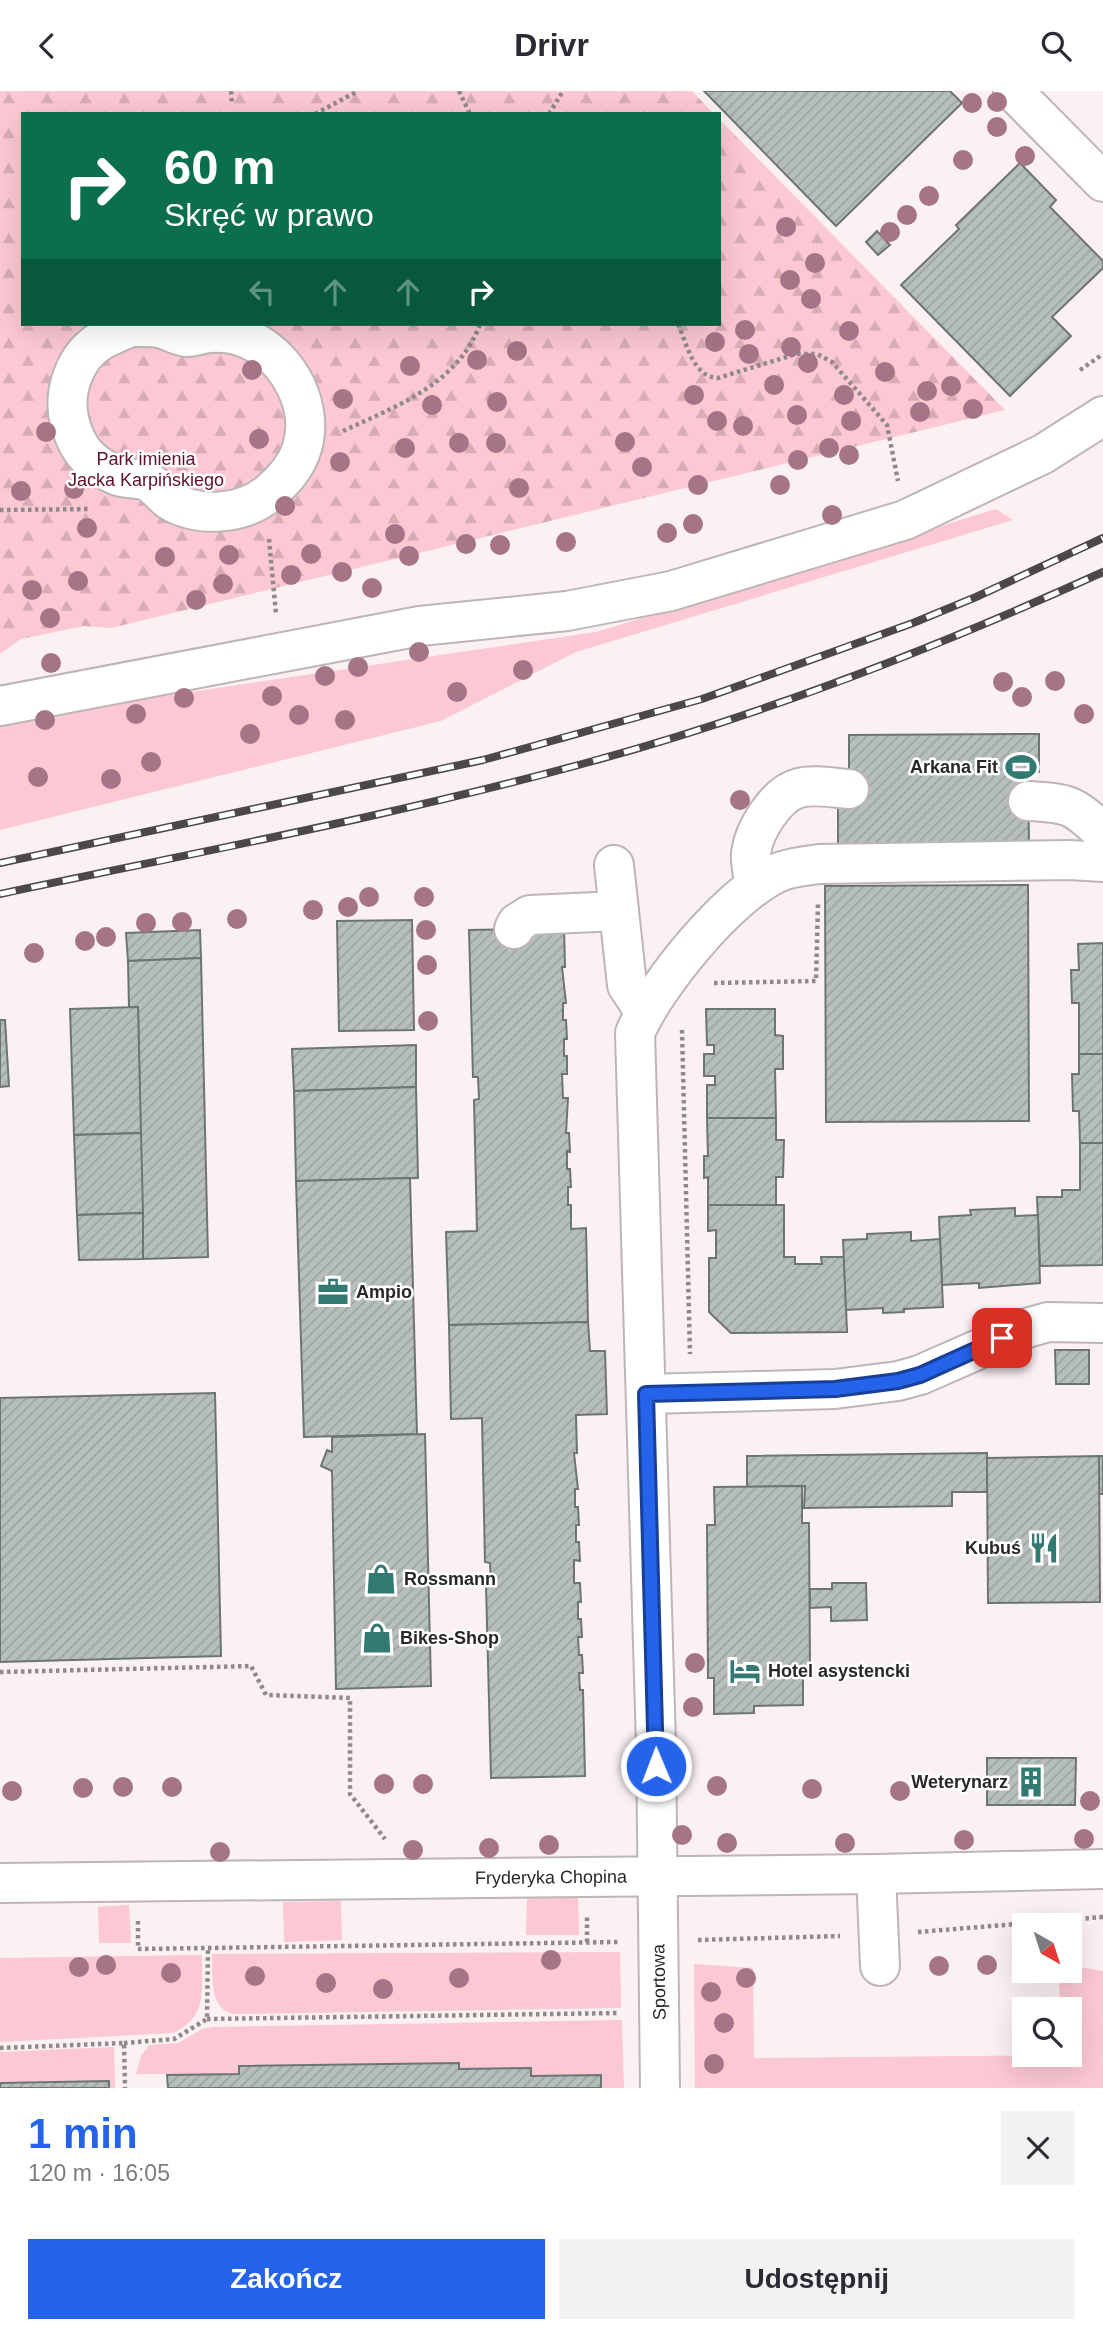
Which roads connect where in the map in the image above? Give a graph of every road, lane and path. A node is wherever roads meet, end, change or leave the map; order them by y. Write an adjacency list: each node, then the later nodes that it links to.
1 (231, 91): 6 (path)
2 (358, 91): 7 (path)
3 (459, 91): 8 (path)
4 (563, 91): 9 (path)
5 (1013, 91): 10 (street)
6 (232, 105)
7 (319, 112)
8 (469, 112)
9 (550, 112)
10 (1103, 183)
11 (479, 326): 16 (path)
12 (679, 326): 20 (path)
13 (1103, 355): 14 (path)
14 (1080, 370)
15 (1103, 416): 20 (street)
16 (301, 450): 17 (street); 17 (street)
17 (265, 496): 21 (path)
18 (103, 508): 19 (path)
19 (0, 510)
20 (905, 520): 21 (street)
21 (280, 653): 22 (street)
22 (0, 706)
23 (849, 789): 28 (street)
24 (1028, 801): 25 (street)
25 (1103, 837)
26 (1103, 862): 28 (street)
27 (614, 865): 30 (street)
28 (755, 886): 33 (street)
29 (818, 905): 32 (path)
30 (619, 911): 31 (street); 33 (street)
31 (514, 929)
32 (701, 983)
33 (644, 1011): 37 (street, Sportowa)
34 (682, 1017): 36 (path)
35 (1103, 1323): 36 (street)
36 (690, 1393): 37 (street)
37 (646, 1394): 42 (street, Sportowa)
38 (0, 1672): 39 (path)
39 (388, 1842)
40 (1103, 1869): 41 (street, Fryderyka Chopina)
41 (876, 1874): 42 (street, Fryderyka Chopina); 45 (street)
42 (658, 1876): 43 (street, Fryderyka Chopina); 51 (street, Sportowa)
43 (0, 1882)
44 (208, 1949): 47 (path)
45 (880, 1966)
46 (628, 2013): 47 (path)
47 (207, 2019): 48 (path)
48 (124, 2043): 49 (path); 50 (path)
49 (0, 2048)
50 (125, 2088)
51 (660, 2088)

